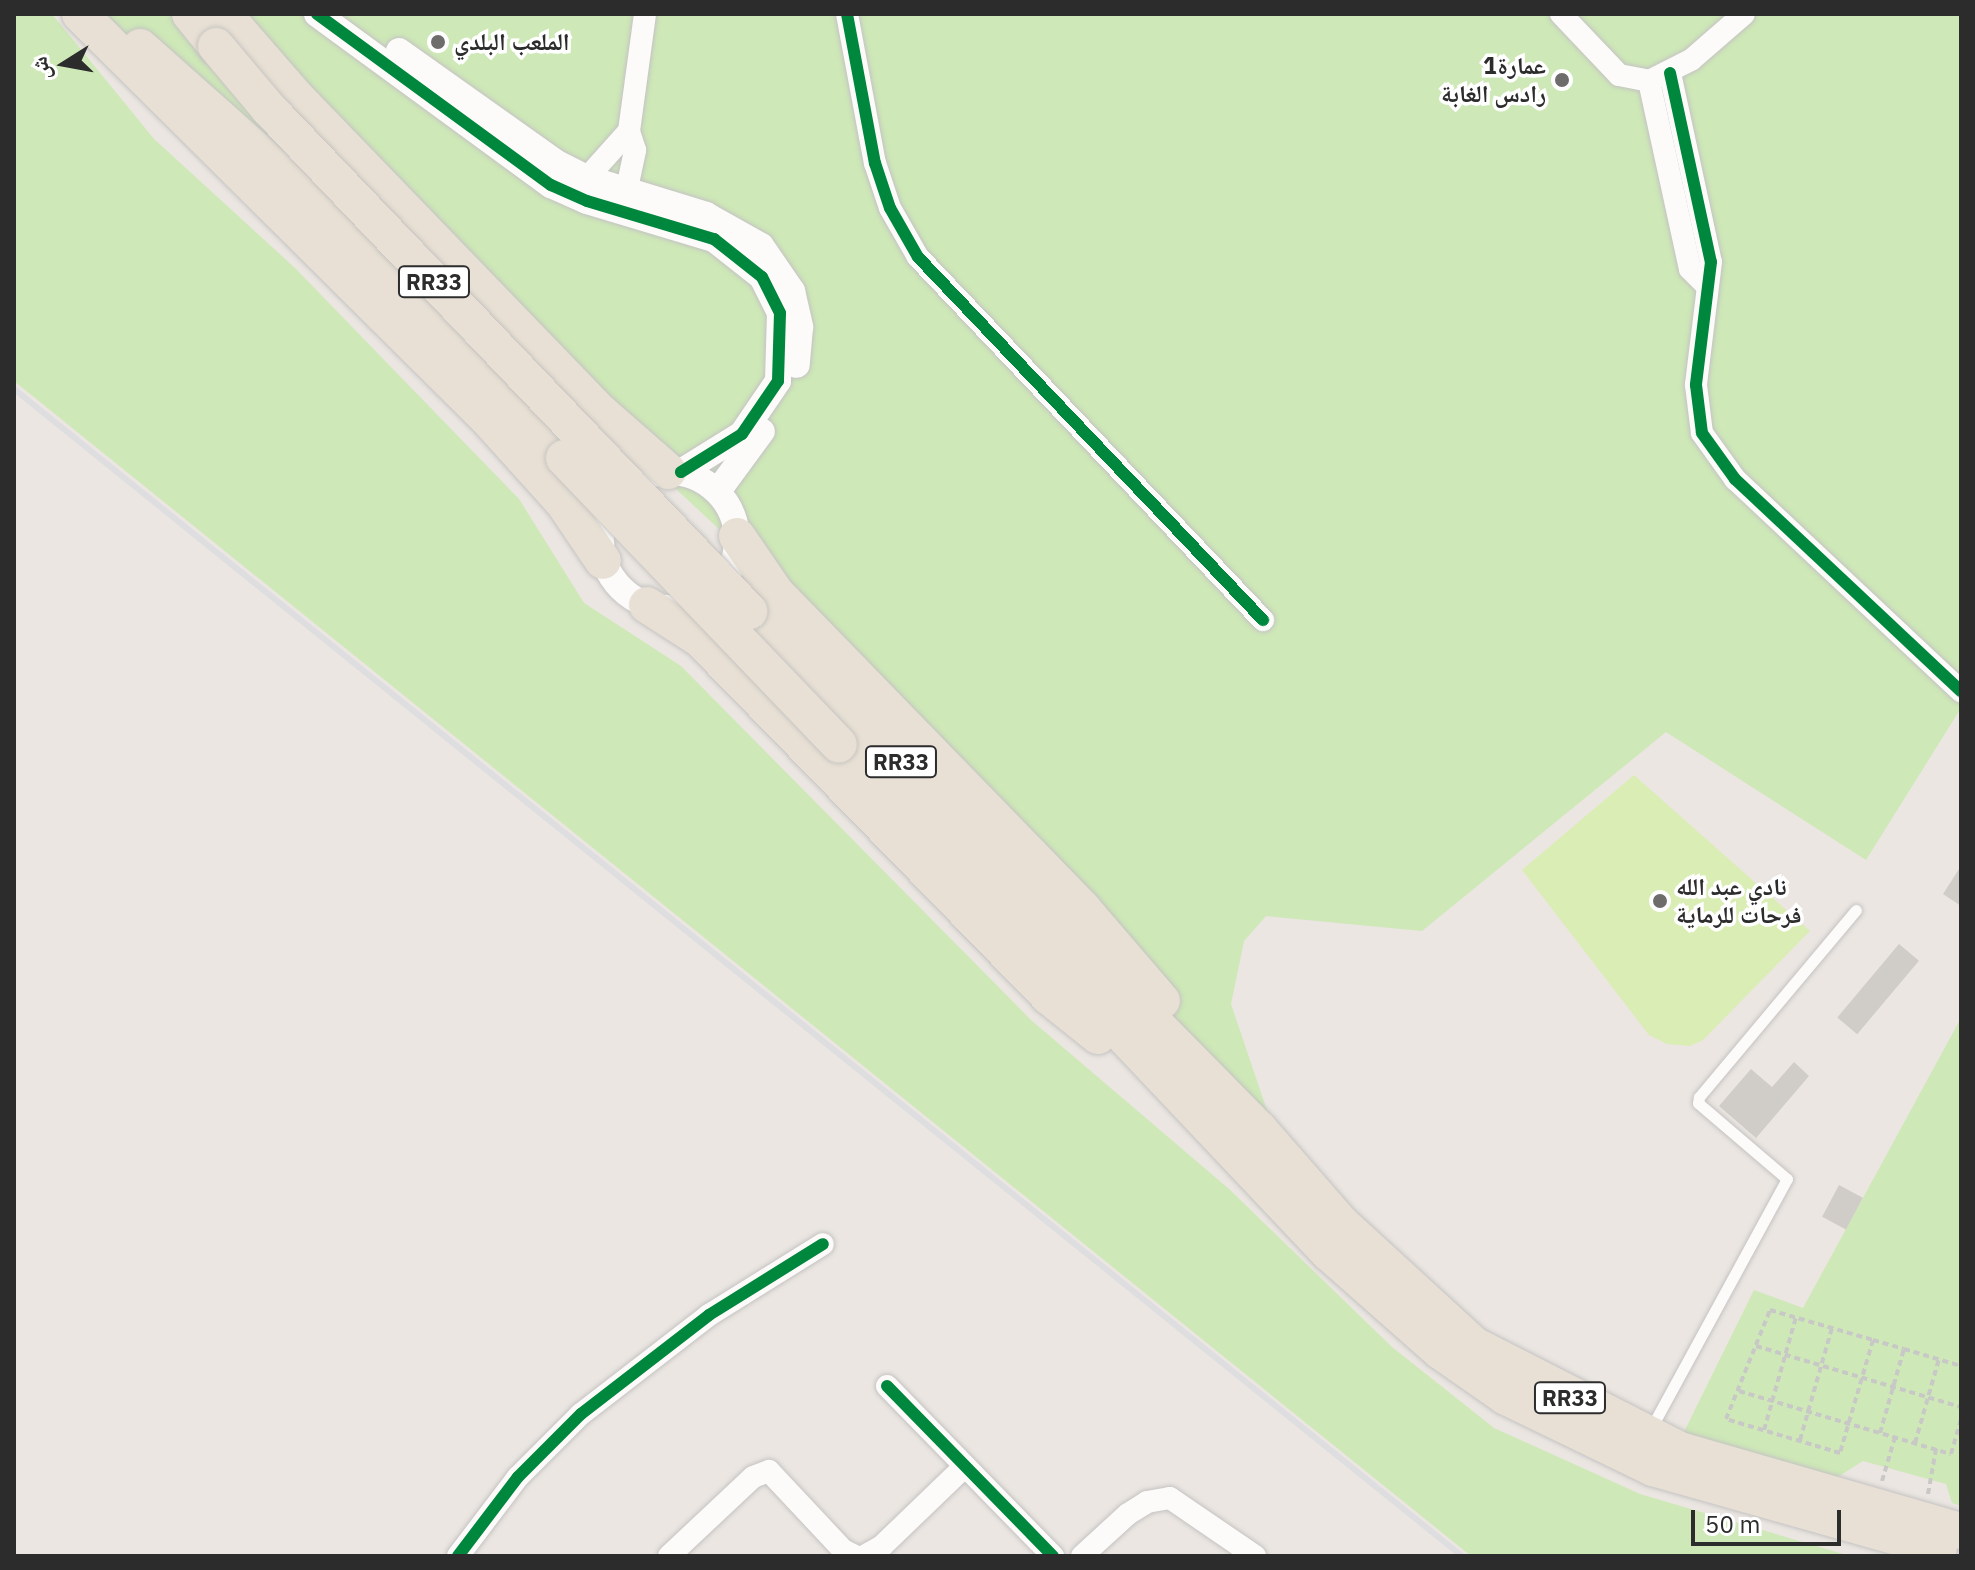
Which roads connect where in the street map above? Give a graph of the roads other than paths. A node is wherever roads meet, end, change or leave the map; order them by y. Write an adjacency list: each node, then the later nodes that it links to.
1 (80, 14): 17 (highway)
2 (102, 14): 22 (highway, RR33, bridge)
3 (190, 14): 9 (highway, RR33)
4 (645, 14): 11 (street)
5 (847, 14): 19 (street)
6 (1561, 14): 10 (street)
7 (1744, 14): 10 (street)
8 (335, 17): 12 (street)
9 (220, 30): 14 (highway); 22 (highway, RR33, bridge)
10 (1660, 77): 20 (street)
11 (629, 131): 12 (street); 13 (street)
12 (579, 187): 13 (street)
13 (617, 199): 14 (street); 15 (street)
14 (674, 471): 15 (street); 17 (street)
15 (718, 491): 16 (street)
16 (737, 536): 18 (street); 24 (highway)
17 (603, 561): 18 (street)
18 (647, 605): 23 (highway)
19 (1263, 620)
20 (1961, 691)
21 (1856, 910): 27 (lane)
22 (1038, 927): 23 (highway, RR33); 24 (highway, RR33)
23 (1207, 1123): 30 (highway, RR33)
24 (1259, 1129): 27 (highway, RR33)
25 (823, 1244): 31 (street)
26 (887, 1386): 28 (street)
27 (1646, 1437): 29 (highway, RR33)
28 (965, 1466): 34 (street); 35 (street)
29 (1961, 1531)
30 (1961, 1555)
31 (458, 1556)
32 (669, 1556): 33 (street)
33 (855, 1556)
34 (864, 1556)
35 (1053, 1556)
36 (1082, 1556): 37 (street)
37 (1255, 1556)

